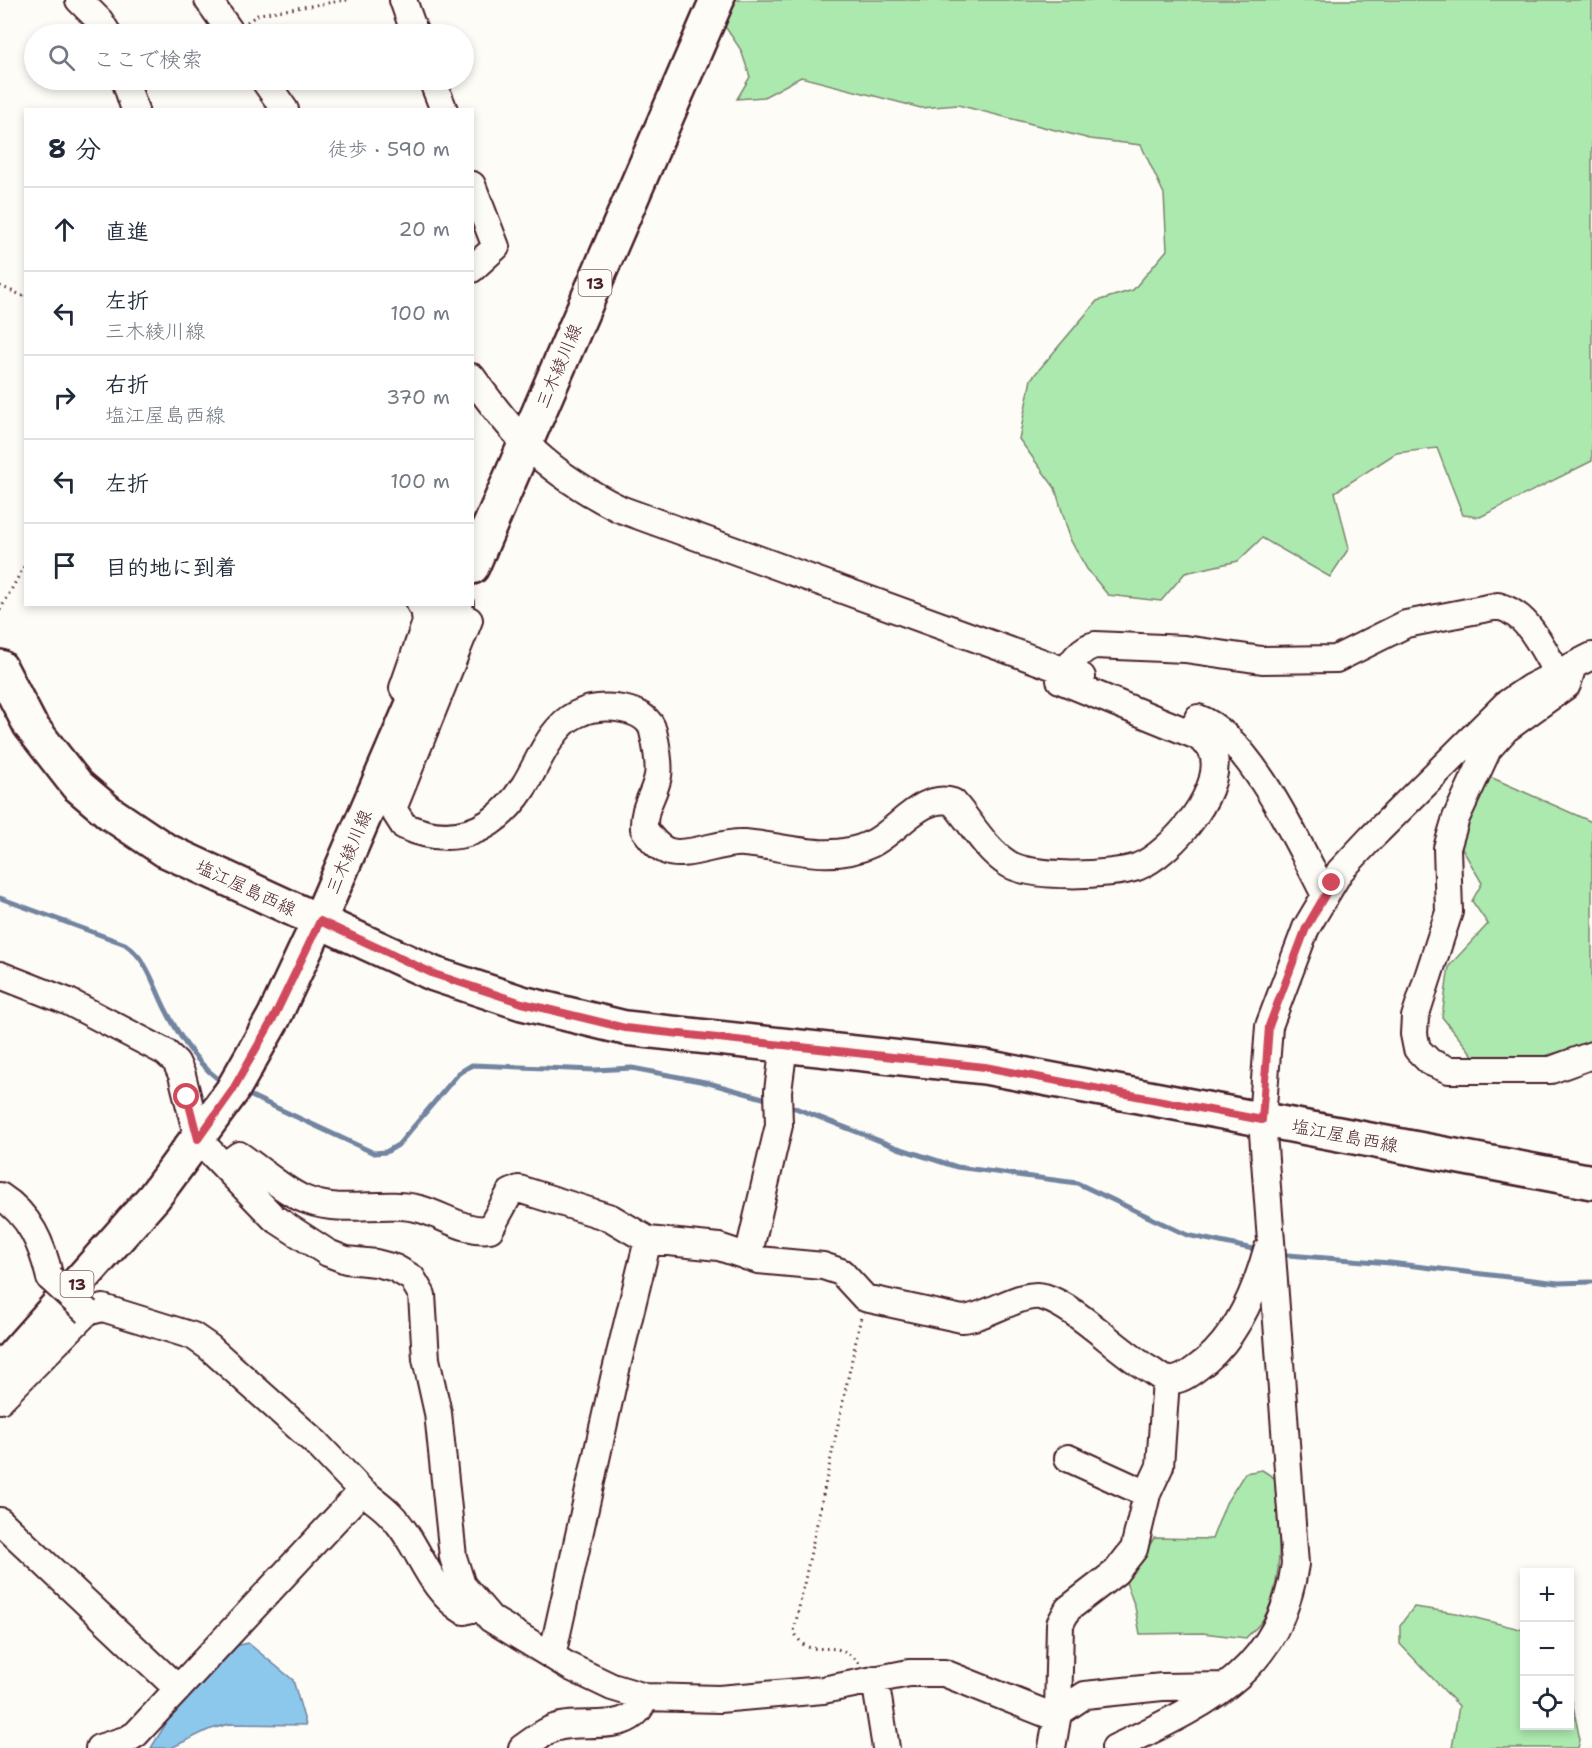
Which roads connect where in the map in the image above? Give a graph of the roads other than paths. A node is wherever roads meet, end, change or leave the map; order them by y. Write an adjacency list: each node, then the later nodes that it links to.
1 (80, 0): 5 (street)
2 (208, 0): 6 (street)
3 (403, 0): 7 (street)
4 (717, 0): 17 (main road, 三木綾川線 / 13)
5 (102, 24)
6 (225, 24)
7 (411, 24)
8 (128, 90): 11 (street)
9 (271, 90): 12 (street)
10 (436, 90): 13 (street)
11 (134, 108)
12 (284, 108)
13 (443, 108)
14 (474, 190): 15 (street)
15 (474, 267)
16 (474, 380): 17 (street)
17 (526, 444): 18 (main road, 三木綾川線 / 13); 23 (street)
18 (474, 562)
19 (423, 606): 24 (street)
20 (455, 608): 23 (street); 24 (main road, 三木綾川線 / 13)
21 (1574, 665): 23 (street); 25 (street); 29 (street)
22 (0, 667): 26 (main road, 塩江屋島西線)
23 (1066, 672): 25 (street)
24 (416, 697): 26 (main road, 三木綾川線 / 13)
25 (1324, 895): 30 (street)
26 (320, 921): 28 (main road, 塩江屋島西線); 31 (main road, 三木綾川線 / 13)
27 (0, 975): 31 (street)
28 (784, 1045): 30 (main road, 塩江屋島西線); 37 (street)
29 (1592, 1055)
30 (1262, 1120): 33 (main road, 塩江屋島西線); 35 (street)
31 (198, 1139): 32 (street); 41 (main road, 三木綾川線 / 13)
32 (224, 1166): 36 (street); 48 (street)
33 (1592, 1182)
34 (0, 1196): 39 (street, bridge)
35 (1271, 1238): 38 (street); 40 (street)
36 (648, 1240): 37 (street); 49 (street)
37 (748, 1257): 42 (street)
38 (1246, 1307): 40 (street); 42 (street)
39 (87, 1312): 43 (street); 45 (street)
40 (1278, 1332): 51 (street)
41 (0, 1371)
42 (1166, 1380): 46 (street)
43 (0, 1400)
44 (1068, 1458): 46 (street)
45 (362, 1491): 48 (street); 52 (street)
46 (1147, 1494): 54 (street)
47 (0, 1521): 52 (street)
48 (478, 1607): 49 (street)
49 (552, 1656): 53 (street)
50 (868, 1681): 53 (street); 54 (street); 58 (street)
51 (1226, 1686): 54 (street); 60 (street)
52 (178, 1689): 56 (street)
53 (645, 1697): 55 (street)
54 (1057, 1716): 59 (street)
55 (557, 1738): 57 (street)
56 (99, 1748)
57 (522, 1748)
58 (886, 1748)
59 (1052, 1748)
60 (1115, 1748)

